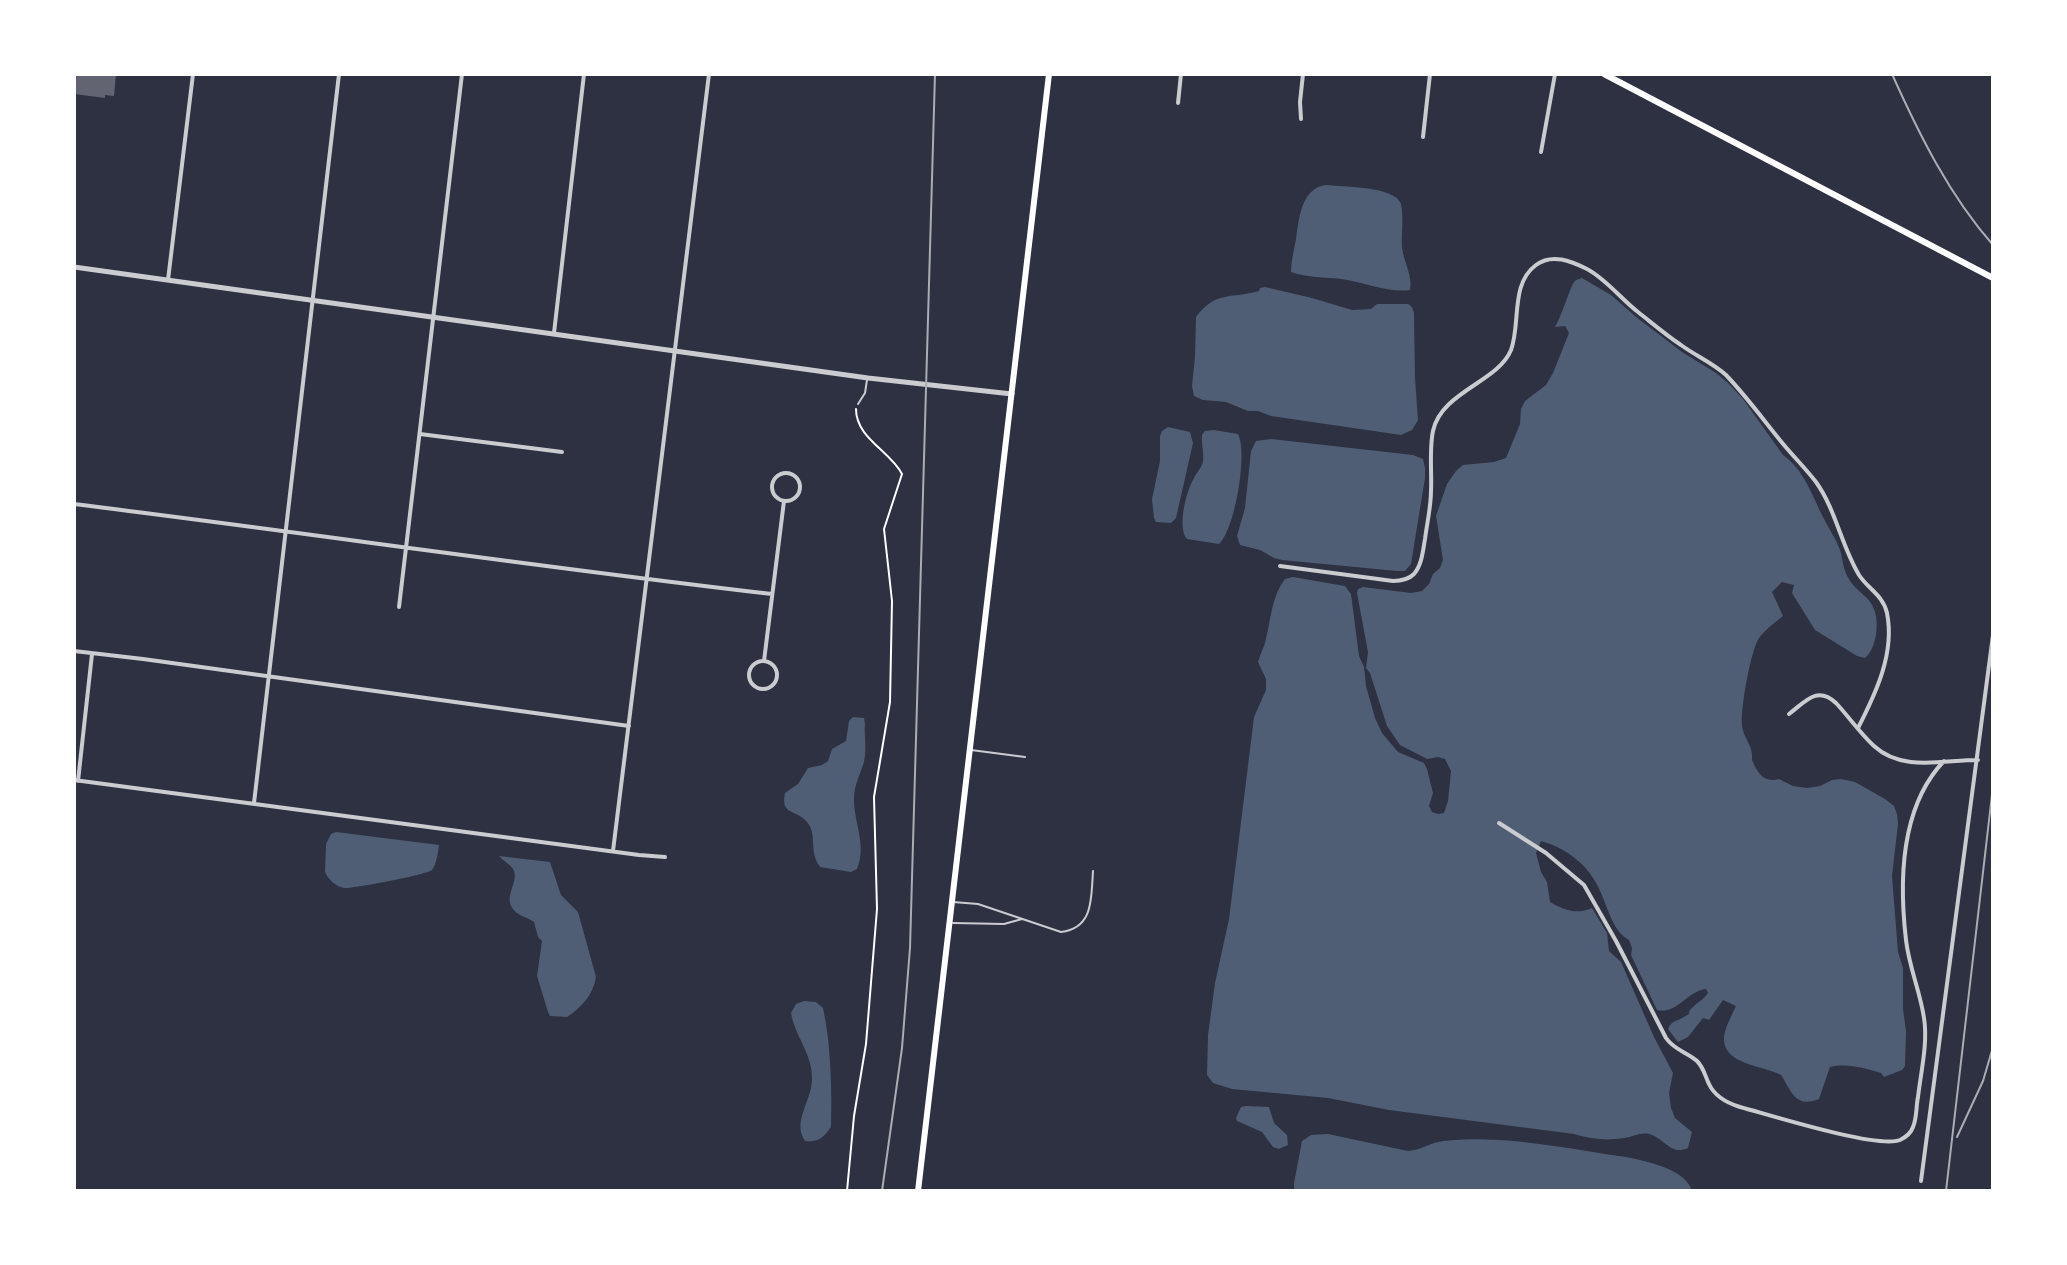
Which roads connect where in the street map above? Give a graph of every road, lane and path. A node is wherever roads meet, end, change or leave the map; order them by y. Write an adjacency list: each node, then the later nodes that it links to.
1 (193, 74): 18 (street)
2 (339, 74): 19 (street)
3 (462, 74): 20 (street)
4 (584, 74): 21 (street)
5 (709, 74): 22 (street)
6 (1049, 74): 24 (main road)
7 (1181, 74): 12 (street)
8 (1303, 74): 13 (street)
9 (1430, 74): 14 (street)
10 (1555, 74): 15 (street)
11 (1604, 74): 17 (main road)
12 (1178, 103)
13 (1301, 119)
14 (1423, 137)
15 (1541, 152)
16 (74, 267): 18 (street)
17 (1993, 278)
18 (168, 280): 19 (street)
19 (312, 300): 20 (street); 30 (street)
20 (434, 317): 21 (street); 26 (street)
21 (554, 333): 22 (street)
22 (676, 350): 23 (street); 33 (street)
23 (868, 378): 24 (street); 25 (lane)
24 (1012, 394): 44 (main road)
25 (858, 404): 58 (path)
26 (420, 434): 27 (street); 31 (street)
27 (562, 452)
28 (784, 501): 28 (street); 34 (street)
29 (74, 504): 30 (street)
30 (288, 530): 31 (street); 40 (street)
31 (407, 547): 33 (street); 35 (street)
32 (1280, 566): 43 (street)
33 (647, 580): 34 (street); 42 (street)
34 (772, 594): 39 (street)
35 (399, 607)
36 (1993, 635): 46 (street)
37 (74, 651): 38 (street)
38 (92, 654): 40 (street); 48 (street)
39 (764, 661): 39 (street)
40 (270, 677): 42 (street); 49 (street)
41 (1789, 714): 43 (street)
42 (629, 726): 51 (street)
43 (1858, 728): 47 (street)
44 (970, 750): 45 (lane); 54 (main road)
45 (1025, 757)
46 (1978, 760): 47 (street); 57 (street)
47 (1944, 761): 50 (street)
48 (76, 780): 49 (street)
49 (254, 803): 51 (street)
50 (1499, 823)
51 (613, 851): 52 (street)
52 (665, 857)
53 (1093, 871): 55 (lane)
54 (952, 902): 55 (lane); 56 (main road)
55 (1023, 918): 56 (lane)
56 (949, 923): 59 (main road)
57 (1921, 1181)
58 (847, 1191)
59 (918, 1191)

